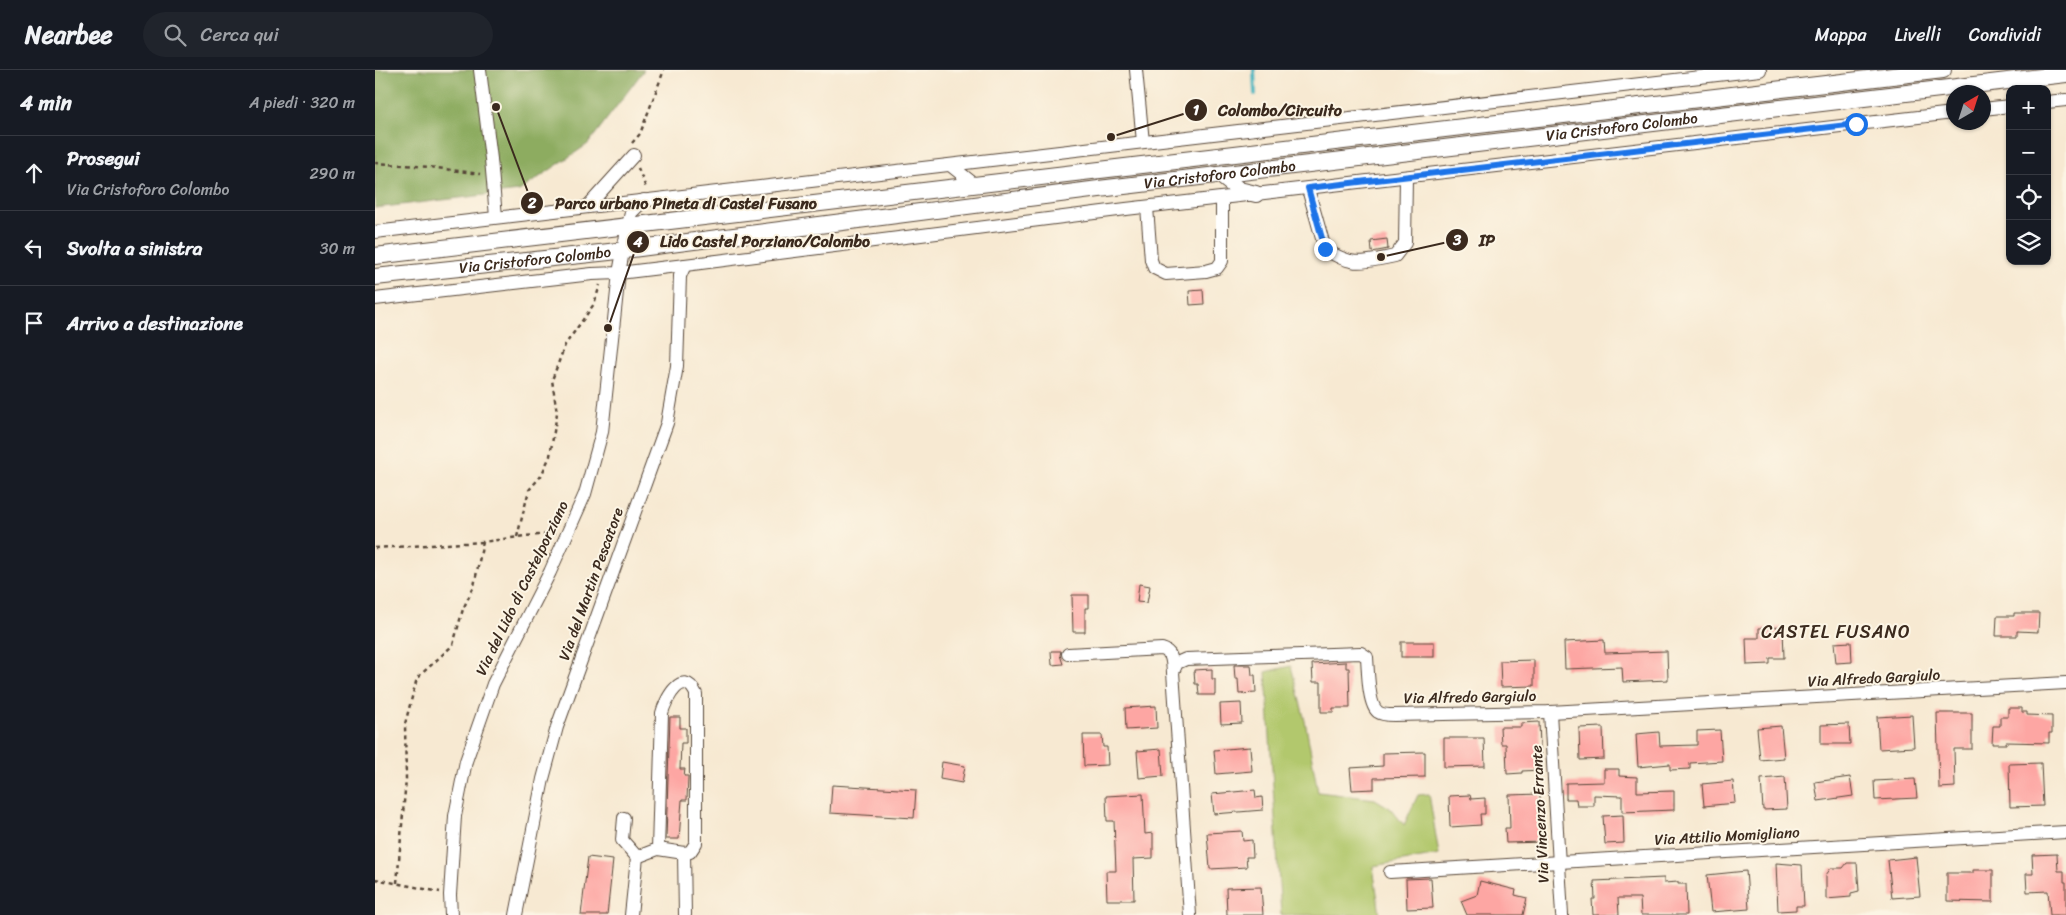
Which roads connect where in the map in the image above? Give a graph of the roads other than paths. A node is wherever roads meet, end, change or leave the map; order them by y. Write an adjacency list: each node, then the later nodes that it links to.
1 (480, 70): 23 (street)
2 (1136, 70): 11 (street)
3 (1760, 70): 11 (street)
4 (1943, 70): 16 (main road, Via Cristoforo Colombo)
5 (2066, 74): 14 (main road, Via Cristoforo Colombo)
6 (2066, 100): 7 (street)
7 (2051, 102)
8 (2006, 106): 9 (street)
9 (1991, 108)
10 (1946, 114): 15 (street, Via Cristoforo Colombo)
11 (1143, 142): 13 (street)
12 (630, 152): 21 (street)
13 (950, 165): 16 (street); 20 (street)
14 (1220, 175): 18 (main road); 26 (main road, Via Cristoforo Colombo)
15 (1405, 177): 17 (street, Via Cristoforo Colombo); 17 (street)
16 (974, 184): 24 (main road, Via Cristoforo Colombo)
17 (1308, 188): 18 (street, Via Cristoforo Colombo)
18 (1257, 194): 19 (street, Via Cristoforo Colombo)
19 (1222, 198): 22 (street, Via Cristoforo Colombo); 22 (street)
20 (643, 200): 21 (street); 24 (street, Via del Lido di Castelporziano)
21 (587, 207): 23 (street)
22 (1147, 207): 28 (street, Via Cristoforo Colombo)
23 (496, 218): 25 (street)
24 (628, 225): 26 (street, Via del Lido di Castelporziano); 27 (main road, Via Cristoforo Colombo)
25 (375, 232)
26 (623, 250): 29 (street, Via del Lido di Castelporziano); 30 (main road, Via Cristoforo Colombo)
27 (375, 256)
28 (685, 265): 29 (street, Via Cristoforo Colombo); 44 (street, Via del Martin Pescatore)
29 (619, 272): 31 (street, Via Cristoforo Colombo); 43 (street, Via del Lido di Castelporziano)
30 (375, 277)
31 (375, 299)
32 (1068, 654): 33 (street)
33 (1173, 672): 35 (street, Via Alfredo Gargiulo); 47 (street)
34 (2066, 683): 35 (street, Via Alfredo Gargiulo)
35 (1550, 712): 41 (street, Via Vincenzo Errante)
36 (624, 818): 40 (street)
37 (2066, 832): 41 (street, Via Attilio Momigliano)
38 (659, 849): 39 (street); 39 (street); 40 (street)
39 (684, 853): 46 (street)
40 (637, 857): 45 (street)
41 (1559, 862): 42 (street, Via Attilio Momigliano); 48 (street, Via Vincenzo Errante)
42 (1390, 872)
43 (451, 915)
44 (517, 915)
45 (631, 915)
46 (685, 915)
47 (1190, 915)
48 (1562, 915)

